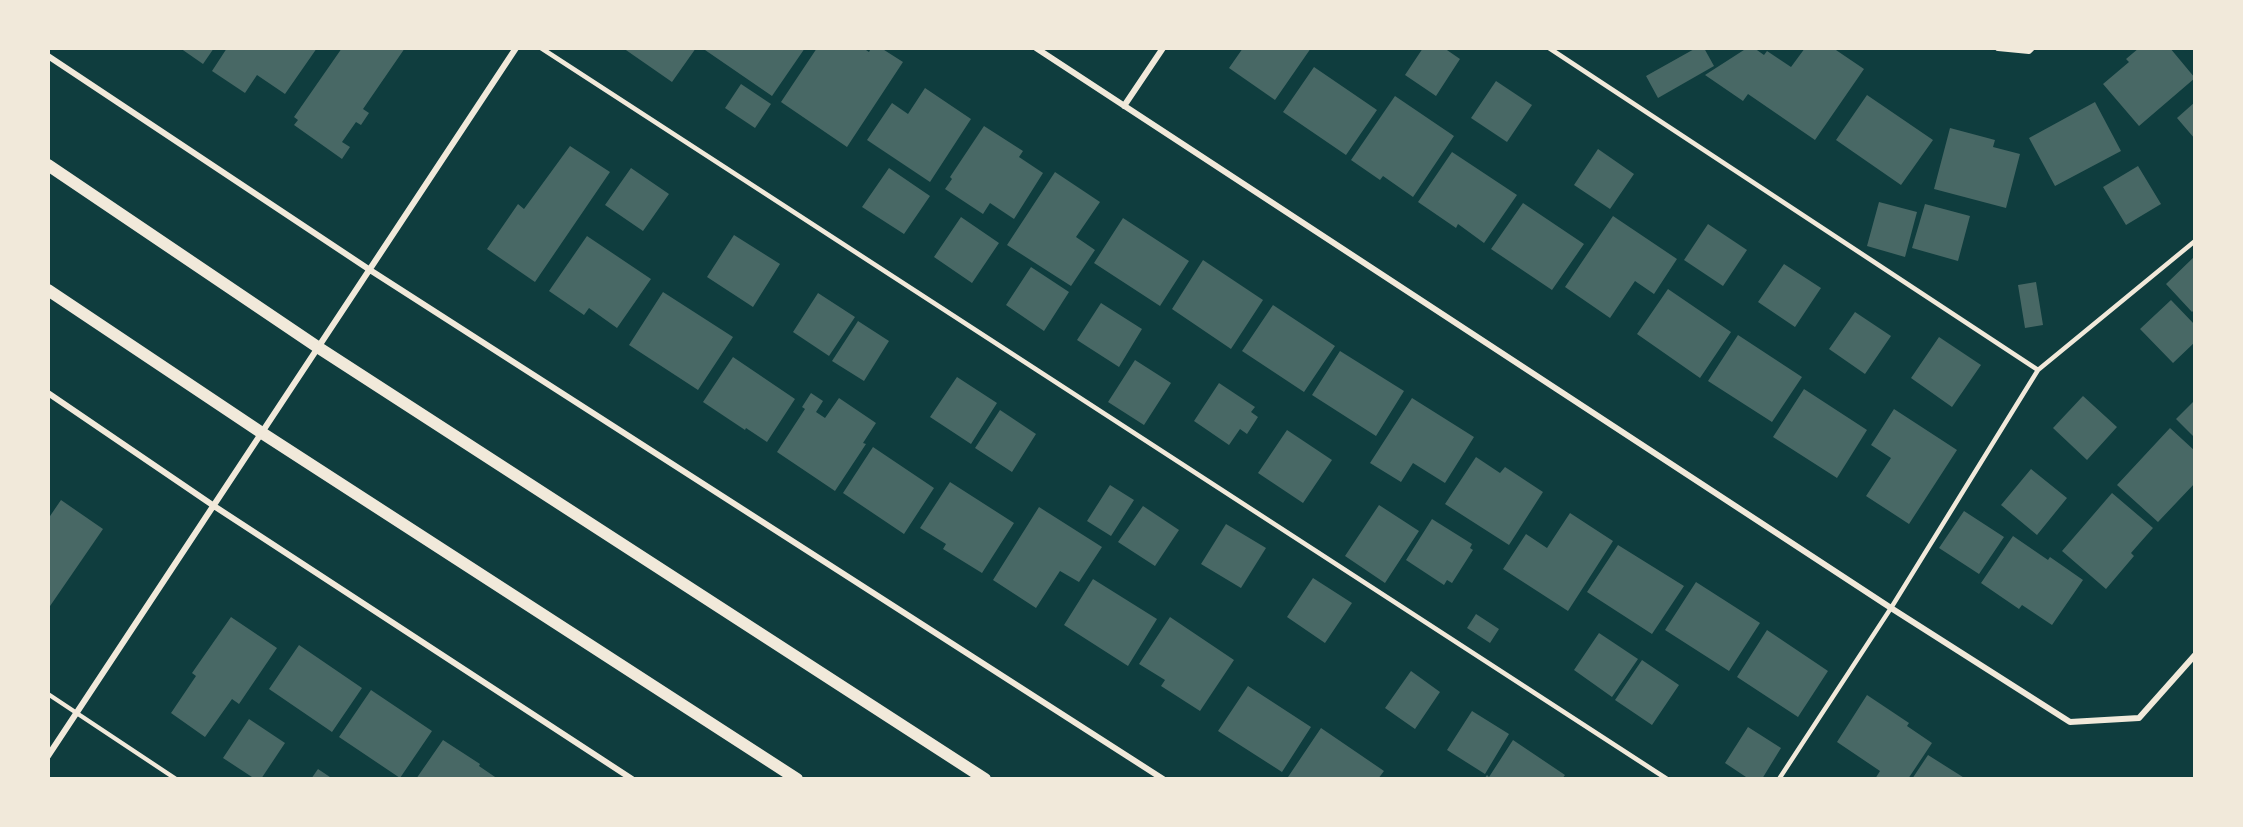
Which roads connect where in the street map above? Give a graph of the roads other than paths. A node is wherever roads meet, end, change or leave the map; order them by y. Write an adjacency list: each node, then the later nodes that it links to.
1 (516, 48): 12 (street)
2 (541, 48): 29 (lane)
3 (1036, 48): 9 (street)
4 (1163, 48): 9 (street)
5 (1549, 48): 15 (lane)
6 (1998, 48): 7 (street)
7 (2032, 48)
8 (48, 56): 12 (street)
9 (1124, 106): 19 (street)
10 (48, 165): 14 (main road)
11 (2195, 241): 15 (lane)
12 (370, 270): 14 (street); 28 (street)
13 (48, 290): 17 (main road)
14 (319, 348): 17 (street); 27 (main road)
15 (2038, 370): 19 (lane)
16 (48, 393): 18 (street)
17 (262, 433): 18 (street); 26 (main road)
18 (214, 506): 22 (street); 25 (street)
19 (1891, 608): 20 (street); 30 (lane)
20 (2195, 656)
21 (48, 694): 22 (lane)
22 (78, 714): 23 (street); 24 (lane)
23 (48, 756)
24 (176, 779)
25 (632, 779)
26 (797, 779)
27 (985, 779)
28 (1163, 779)
29 (1667, 779)
30 (1779, 779)

